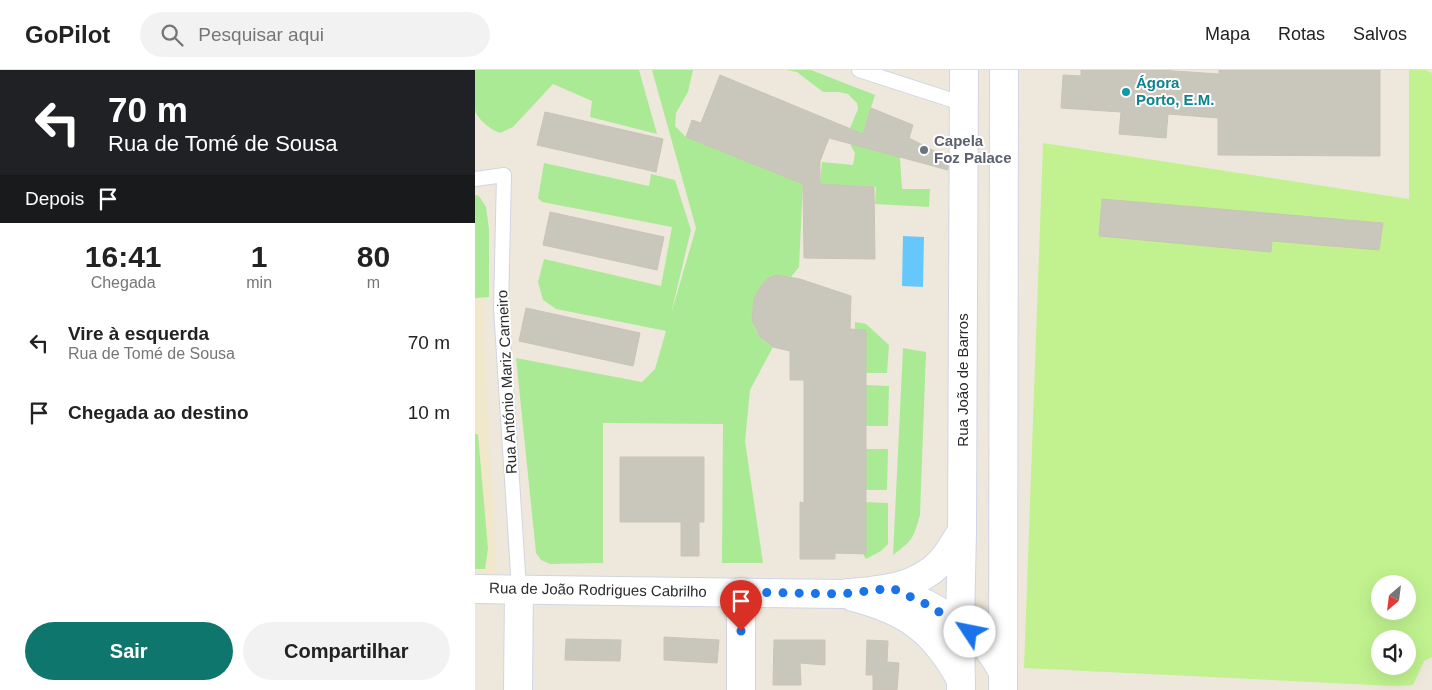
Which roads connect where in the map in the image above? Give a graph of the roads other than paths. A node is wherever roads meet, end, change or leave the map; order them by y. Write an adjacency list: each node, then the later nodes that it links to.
1 (859, 70): 4 (lane)
2 (965, 70): 4 (street, Rua João de Barros)
3 (1004, 70): 13 (street)
4 (964, 104): 6 (street, Rua João de Barros)
5 (475, 179): 9 (lane, Rua António Mariz Carneiro)
6 (962, 531): 7 (street, Rua de João Rodrigues Cabrilho); 12 (street, Rua João de Barros)
7 (892, 588): 11 (street, Rua de João Rodrigues Cabrilho); 12 (street)
8 (475, 589): 9 (street, Rua de João Rodrigues Cabrilho)
9 (519, 589): 10 (street, Rua de João Rodrigues Cabrilho); 15 (street)
10 (741, 592): 11 (street, Rua de João Rodrigues Cabrilho); 16 (street)
11 (842, 594): 14 (street, Rua de João Rodrigues Cabrilho)
12 (960, 624): 13 (street); 14 (street, Rua João de Barros)
13 (1003, 681)
14 (961, 685)
15 (518, 690)
16 (741, 690)

